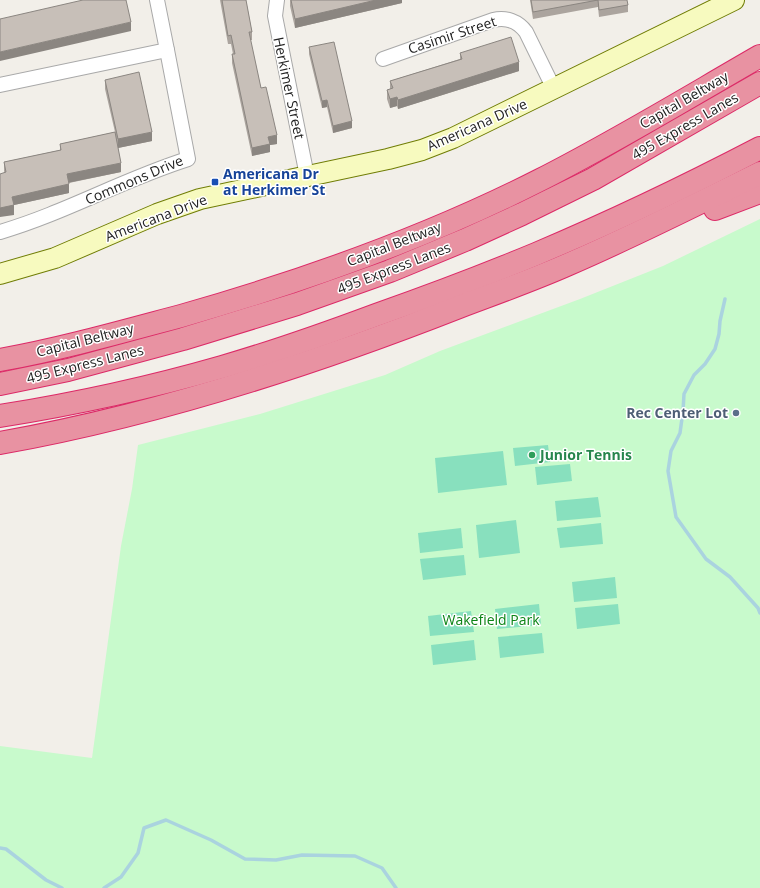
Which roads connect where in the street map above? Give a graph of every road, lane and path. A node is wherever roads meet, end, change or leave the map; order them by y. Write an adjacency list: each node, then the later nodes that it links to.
1 (157, 0): 4 (street, Commons Drive)
2 (277, 0): 14 (street, Herkimer Street)
3 (734, 0): 9 (street, Americana Drive)
4 (167, 50): 8 (street); 17 (street, Commons Drive)
5 (760, 56): 21 (highway, Capital Beltway)
6 (383, 59): 9 (street, Casimir Street)
7 (760, 83): 16 (highway, 495 Express Lanes)
8 (0, 85)
9 (554, 89): 14 (street, Americana Drive)
10 (760, 97): 16 (highway)
11 (760, 132): 18 (highway)
12 (760, 148): 18 (highway)
13 (760, 173): 19 (highway)
14 (307, 176): 20 (street, Americana Drive)
15 (760, 192): 19 (highway)
16 (522, 214): 22 (highway, 495 Express Lanes)
17 (0, 232)
18 (537, 254): 23 (highway)
19 (568, 264): 24 (highway)
20 (0, 274)
21 (0, 360)
22 (0, 384)
23 (0, 416)
24 (0, 443)

